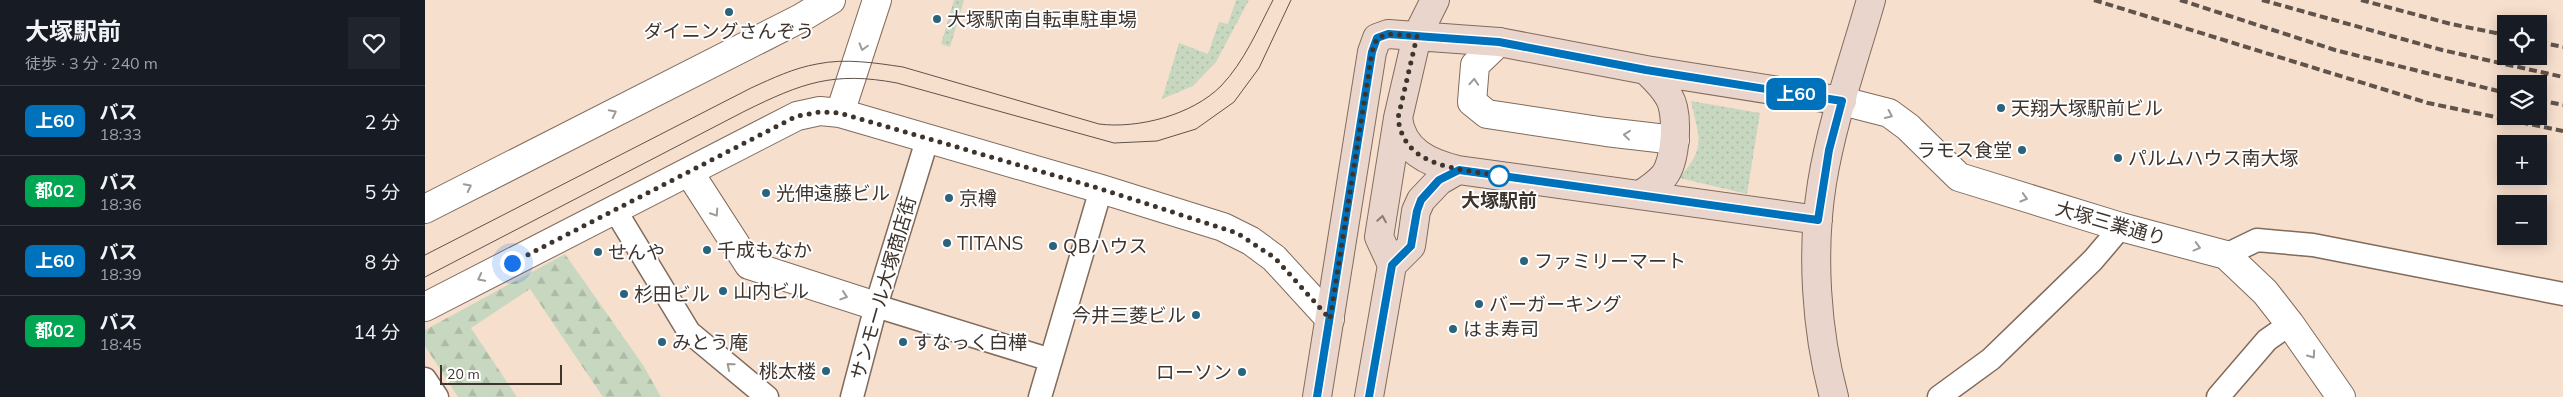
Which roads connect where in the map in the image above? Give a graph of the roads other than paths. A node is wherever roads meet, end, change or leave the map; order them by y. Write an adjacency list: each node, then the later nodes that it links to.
1 (831, 0): 17 (street, one-way to 1)
2 (877, 0): 9 (street, one-way to 9)
3 (1435, 0): 5 (street)
4 (1871, 0): 8 (street)
5 (1417, 36): 6 (street); 10 (street); 26 (street)
6 (1499, 42): 7 (street); 12 (street, one-way to 6)
7 (1646, 70): 8 (street); 12 (street)
8 (1842, 101): 19 (street); 20 (street, 大塚三業通り, one-way to 20)
9 (840, 113): 11 (street); 14 (street)
10 (1398, 118): 13 (street); 22 (street, one-way to 10)
11 (928, 137): 15 (street); 24 (lane, サンモール大塚商店街)
12 (1675, 140): 16 (street)
13 (1459, 170): 16 (street); 22 (street)
14 (689, 172): 18 (street); 24 (street, one-way to 24)
15 (1101, 189): 26 (street); 28 (lane)
16 (1640, 196): 19 (street)
17 (425, 209)
18 (615, 210): 25 (street, one-way to 25); 31 (lane, one-way to 18)
19 (1818, 220): 36 (street)
20 (2121, 227): 21 (street, 大塚三業通り, one-way to 21); 37 (lane)
21 (2226, 255): 23 (lane); 27 (street, 大塚三業通り)
22 (1392, 265): 35 (street)
23 (2563, 294)
24 (876, 306): 28 (lane); 32 (lane, サンモール大塚商店街)
25 (425, 307)
26 (1330, 319): 34 (street)
27 (2290, 324): 38 (lane); 39 (street, 大塚三業通り, one-way to 39)
28 (1051, 360): 33 (lane)
29 (425, 379): 30 (lane)
30 (437, 397)
31 (767, 397)
32 (852, 397)
33 (1040, 397)
34 (1317, 397)
35 (1369, 397)
36 (1834, 397)
37 (1939, 397)
38 (2218, 397)
39 (2341, 397)

